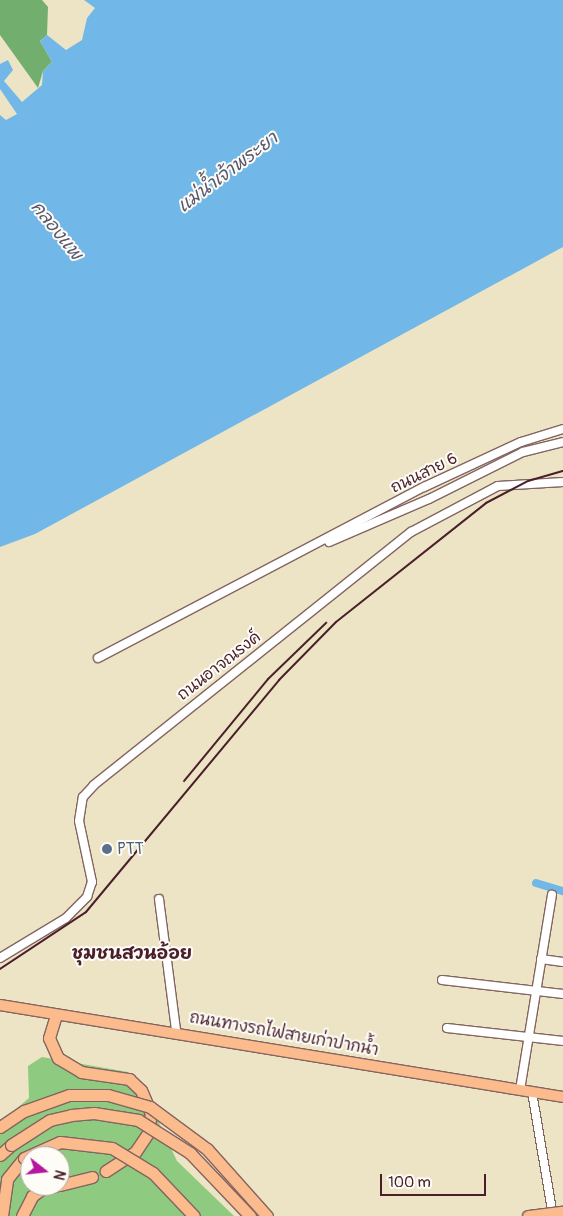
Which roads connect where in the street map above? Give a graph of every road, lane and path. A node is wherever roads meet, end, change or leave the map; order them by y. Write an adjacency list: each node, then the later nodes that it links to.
1 (563, 429): 4 (street, ถนนสาย 6)
2 (563, 442): 4 (street, ถนนสาย 6)
3 (563, 482): 8 (street, ถนนอาจณรงค์)
4 (303, 554): 5 (street, ถนนสาย 6)
5 (98, 658)
6 (552, 895): 9 (street)
7 (159, 900): 17 (street)
8 (0, 958)
9 (541, 959): 10 (street); 12 (street)
10 (563, 962)
11 (442, 980): 12 (street)
12 (536, 991): 13 (street); 18 (street)
13 (563, 994)
14 (0, 1005): 15 (main road, ถนนทางรถไฟสายเก่าปากน้ำ)
15 (56, 1014): 17 (main road, ถนนทางรถไฟสายเก่าปากน้ำ); 25 (highway)
16 (447, 1028): 18 (street)
17 (176, 1030): 20 (main road, ถนนทางรถไฟสายเก่าปากน้ำ)
18 (528, 1038): 19 (street); 20 (street)
19 (563, 1041)
20 (520, 1090): 21 (main road, ถนนทางรถไฟสายเก่าปากน้ำ)
21 (532, 1092): 22 (main road, ถนนทางรถไฟสายเก่าปากน้ำ); 36 (street)
22 (563, 1097)
23 (0, 1127): 34 (highway, bridge)
24 (0, 1155): 33 (highway, bridge)
25 (106, 1171)
26 (92, 1177): 27 (highway)
27 (70, 1182)
28 (32, 1196): 31 (highway)
29 (563, 1212): 35 (highway, bridge)
30 (2, 1216): 32 (highway, bridge)
31 (22, 1216)
32 (194, 1216)
33 (250, 1216)
34 (267, 1216)
35 (528, 1216)
36 (553, 1216)

